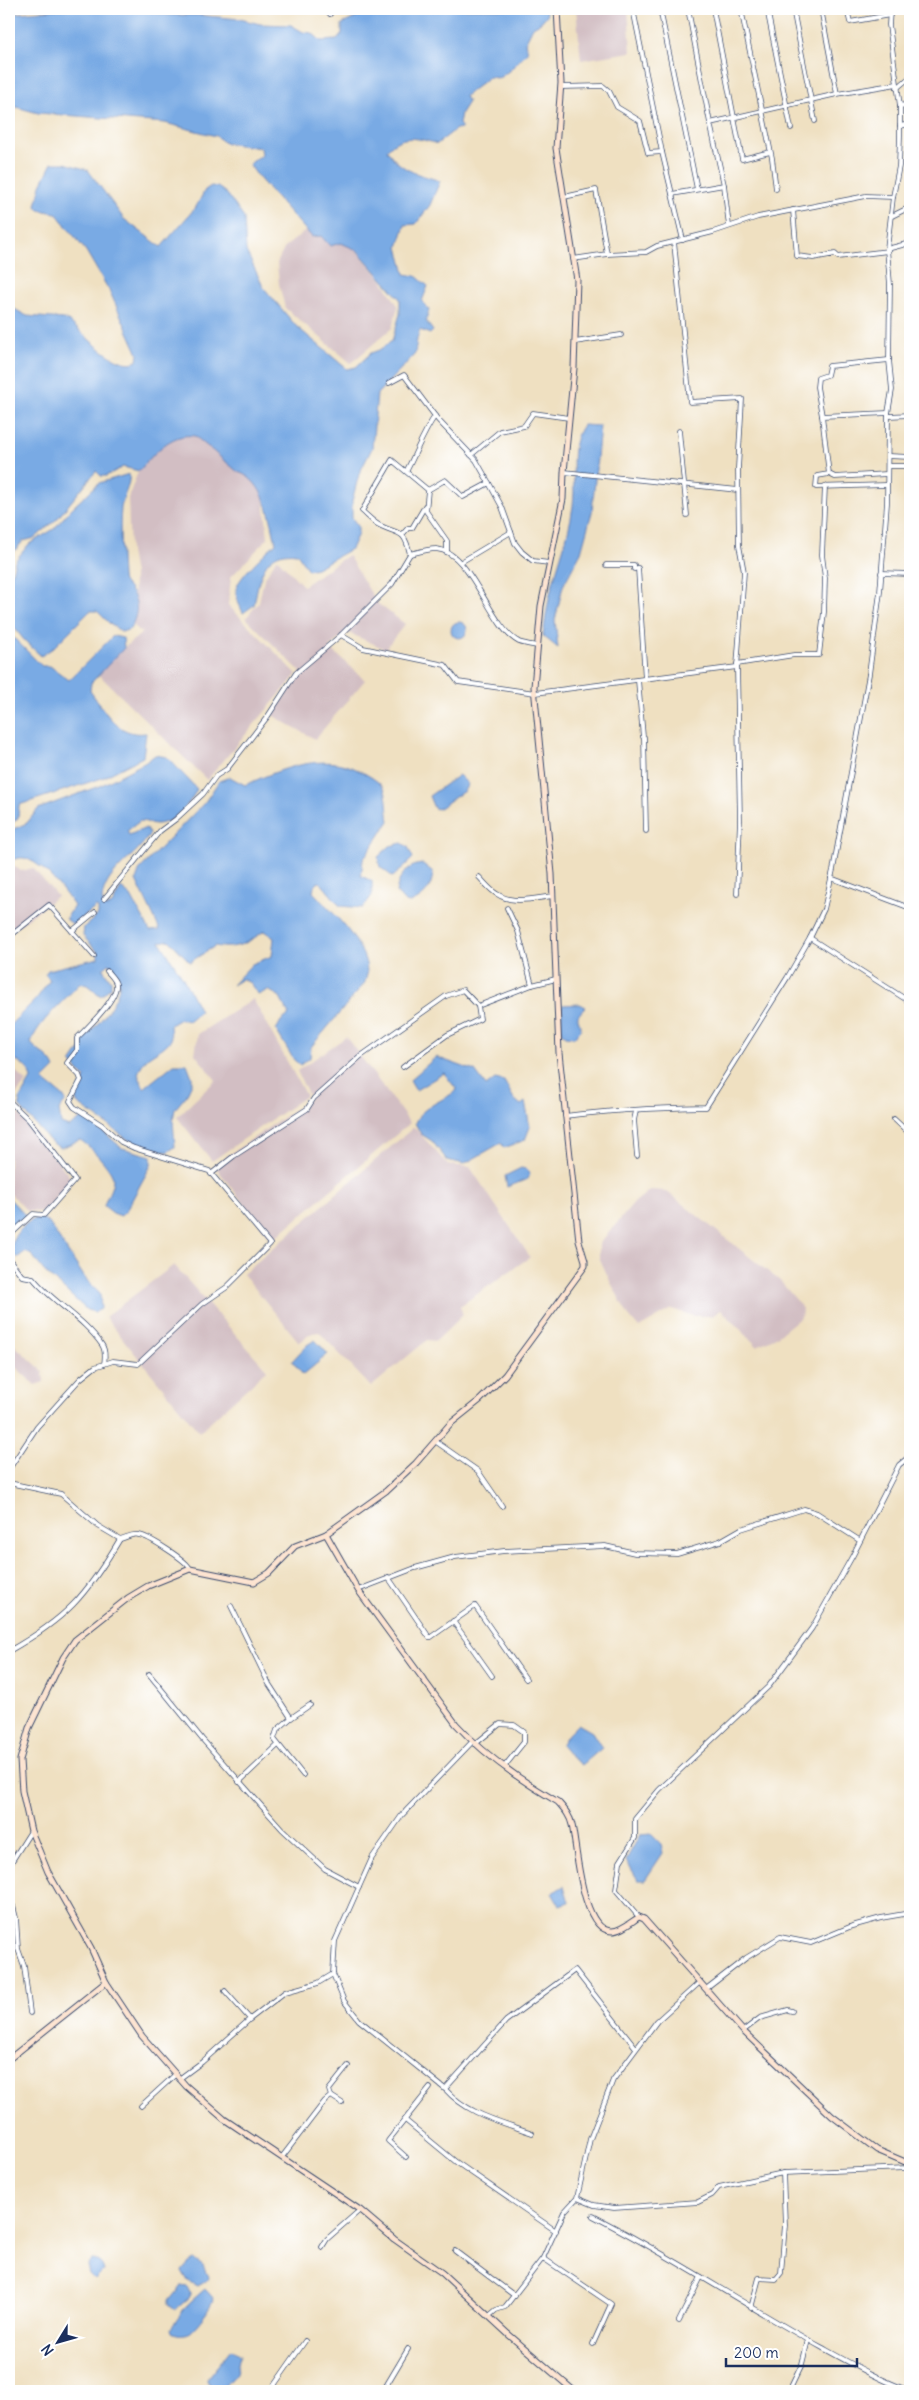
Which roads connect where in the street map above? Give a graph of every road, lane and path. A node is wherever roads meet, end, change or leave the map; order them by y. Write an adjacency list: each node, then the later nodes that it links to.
1 (326, 9): 14 (street)
2 (557, 9): 17 (street)
3 (642, 9): 13 (street)
4 (660, 9): 34 (street)
5 (688, 9): 27 (street)
6 (713, 9): 25 (street)
7 (740, 9): 24 (street)
8 (767, 9): 21 (street)
9 (793, 9): 20 (street)
10 (821, 9): 19 (street)
11 (847, 9): 15 (street)
12 (890, 9): 15 (street)
13 (633, 10): 31 (street)
14 (330, 14)
15 (890, 15): 18 (street)
16 (910, 77): 18 (street)
17 (561, 86): 31 (street); 38 (street)
18 (897, 86): 19 (street); 23 (street)
19 (837, 94): 20 (street)
20 (811, 99): 21 (street); 26 (street)
21 (787, 104): 24 (street); 30 (street)
22 (910, 104): 23 (street)
23 (900, 106): 29 (street)
24 (762, 111): 25 (street); 32 (street)
25 (734, 118): 27 (street); 32 (street)
26 (815, 121)
27 (710, 123): 33 (street)
28 (910, 124): 29 (street)
29 (900, 126): 37 (street)
30 (791, 128)
31 (662, 152): 36 (street)
32 (770, 152): 35 (street)
33 (724, 185): 34 (street); 42 (street)
34 (697, 190): 36 (street)
35 (776, 190)
36 (672, 194): 43 (street)
37 (893, 196): 40 (street); 41 (street)
38 (564, 197): 47 (street); 48 (street)
39 (910, 207): 41 (street)
40 (793, 210): 42 (street); 46 (street)
41 (892, 216): 46 (street)
42 (729, 226): 43 (street)
43 (683, 240): 44 (street)
44 (674, 242): 47 (street); 73 (street)
45 (910, 243): 46 (street)
46 (887, 250): 51 (street)
47 (607, 254): 48 (street)
48 (573, 259): 50 (street)
49 (621, 335): 50 (street)
50 (575, 342): 57 (street)
51 (889, 360): 53 (street); 56 (street)
52 (389, 383): 55 (street)
53 (888, 414): 54 (street); 56 (street); 60 (street)
54 (910, 415)
55 (436, 416): 59 (street); 64 (street)
56 (822, 416): 66 (street)
57 (569, 418): 59 (street); 65 (street)
58 (679, 431): 69 (street)
59 (471, 455): 68 (street)
60 (888, 456): 61 (street); 62 (street)
61 (910, 457)
62 (888, 466): 63 (street); 67 (street)
63 (910, 466)
64 (406, 470): 72 (street); 77 (street)
65 (564, 472): 69 (street); 81 (street)
66 (829, 474): 67 (street); 71 (street)
67 (888, 474): 70 (street)
68 (489, 482): 72 (street); 76 (street)
69 (683, 484): 73 (street); 75 (street)
70 (887, 485): 71 (street); 83 (street)
71 (825, 486): 87 (street)
72 (428, 490): 74 (street)
73 (738, 490): 87 (street)
74 (425, 506): 77 (street); 78 (street)
75 (687, 515)
76 (511, 532): 80 (street); 81 (street)
77 (402, 535): 79 (street)
78 (447, 552): 79 (street); 80 (street)
79 (410, 554): 85 (street)
80 (461, 562): 86 (street)
81 (549, 563): 86 (street)
82 (606, 565): 88 (street)
83 (881, 573): 84 (street); 93 (street)
84 (910, 574)
85 (341, 635): 90 (street); 96 (street)
86 (538, 646): 90 (street)
87 (737, 665): 88 (street); 94 (street)
88 (646, 679): 89 (street)
89 (638, 680): 90 (street); 91 (street)
90 (535, 693): 95 (street)
91 (646, 831)
92 (479, 877): 95 (street)
93 (831, 878): 98 (street); 102 (street)
94 (737, 894)
95 (553, 896): 105 (street)
96 (104, 898)
97 (506, 908): 106 (street)
98 (910, 908)
99 (95, 912): 100 (street)
100 (72, 931): 101 (street); 103 (street)
101 (9, 937)
102 (810, 938): 107 (street); 111 (street)
103 (94, 956)
104 (107, 971): 116 (street)
105 (556, 979): 106 (street); 112 (street)
106 (532, 985): 108 (street)
107 (910, 1002)
108 (478, 1006): 109 (street); 116 (street)
109 (403, 1067)
110 (9, 1101): 117 (street)
111 (636, 1111): 112 (street); 115 (street)
112 (564, 1116): 120 (street)
113 (894, 1118): 114 (street)
114 (910, 1134)
115 (637, 1156)
116 (211, 1174): 119 (street)
117 (9, 1236)
118 (9, 1259): 119 (street)
119 (104, 1364): 122 (street)
120 (435, 1441): 124 (street); 125 (street)
121 (910, 1456): 127 (street)
122 (9, 1469)
123 (9, 1483): 126 (street)
124 (502, 1506)
125 (326, 1534): 128 (street); 130 (street)
126 (120, 1539): 128 (street); 133 (street)
127 (859, 1540): 129 (street); 149 (street)
128 (190, 1569): 144 (street)
129 (388, 1577): 130 (street); 132 (street)
130 (356, 1588): 139 (street)
131 (231, 1606): 138 (street)
132 (453, 1621): 135 (street); 136 (street)
133 (9, 1651)
134 (149, 1674): 143 (street)
135 (492, 1676)
136 (526, 1679)
137 (310, 1706): 138 (street)
138 (292, 1718): 140 (street)
139 (473, 1743): 141 (street); 141 (street); 146 (street)
140 (278, 1745): 142 (street); 143 (street)
141 (504, 1767): 149 (street)
142 (303, 1774)
143 (239, 1782): 146 (street)
144 (31, 1831): 145 (street); 151 (street)
145 (9, 1875)
146 (359, 1887): 150 (street)
147 (9, 1900): 156 (street)
148 (910, 1913): 153 (street)
149 (639, 1917): 152 (street)
150 (333, 1974): 157 (street); 164 (street)
151 (106, 1982): 160 (street); 162 (street)
152 (700, 1982): 153 (street); 159 (street)
153 (706, 1989): 158 (street)
154 (225, 1991): 157 (street)
155 (792, 2011): 158 (street)
156 (30, 2013)
157 (250, 2019): 162 (street)
158 (743, 2031): 172 (street)
159 (636, 2048): 164 (street); 174 (street)
160 (9, 2059)
161 (348, 2066): 165 (street)
162 (178, 2077): 167 (street); 170 (street)
163 (430, 2088): 168 (street)
164 (445, 2089): 169 (street)
165 (331, 2096): 166 (street); 170 (street)
166 (342, 2103)
167 (141, 2106)
168 (406, 2120): 171 (street); 177 (street)
169 (532, 2133)
170 (282, 2157): 175 (street)
171 (406, 2157)
172 (910, 2164): 173 (street)
173 (783, 2173): 174 (street); 183 (street)
174 (577, 2198): 177 (street)
175 (360, 2210): 178 (street); 184 (street)
176 (593, 2216): 181 (street)
177 (556, 2231): 180 (street)
178 (322, 2247)
179 (455, 2251): 182 (street)
180 (543, 2258): 182 (street); 188 (street)
181 (701, 2277): 183 (street); 185 (street)
182 (515, 2296): 184 (street)
183 (751, 2308): 186 (street)
184 (489, 2316): 192 (street)
185 (679, 2321)
186 (808, 2340): 193 (street); 194 (street)
187 (305, 2341): 190 (street)
188 (593, 2344)
189 (408, 2349): 191 (street)
190 (270, 2391)
191 (383, 2391)
192 (574, 2391)
193 (789, 2391)
194 (910, 2391)

